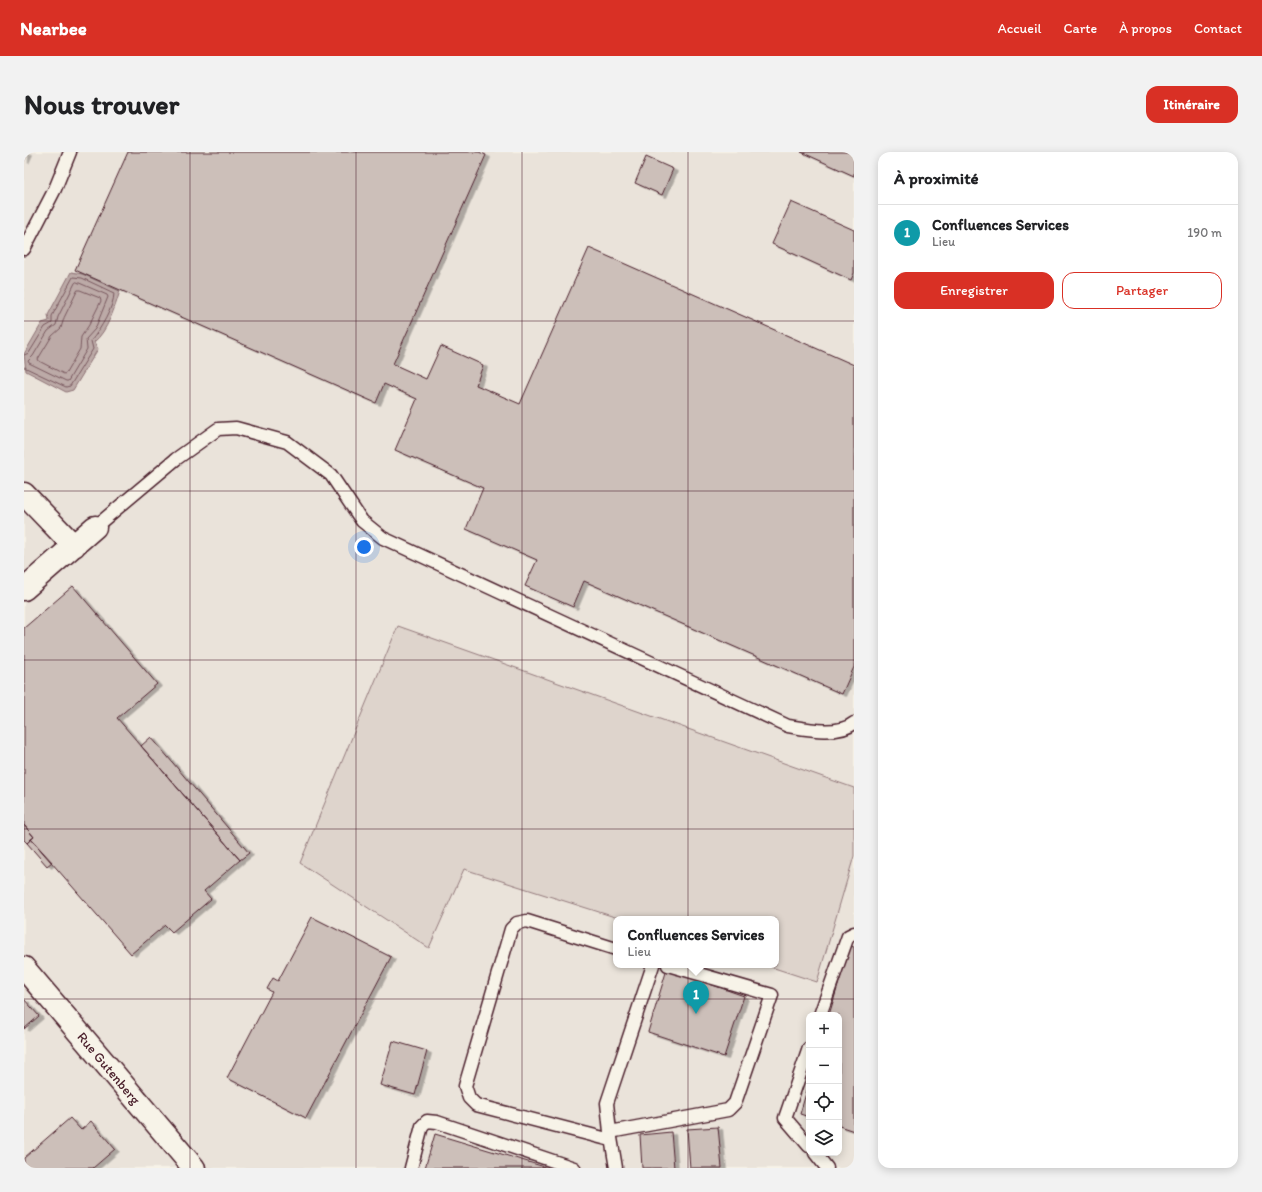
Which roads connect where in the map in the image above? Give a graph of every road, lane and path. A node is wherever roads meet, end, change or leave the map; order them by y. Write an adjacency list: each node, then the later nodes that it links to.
1 (70, 152): 2 (lane)
2 (24, 249)
3 (24, 494): 5 (street)
4 (96, 527): 5 (street); 7 (lane)
5 (74, 546): 6 (street)
6 (24, 589)
7 (854, 723)
8 (854, 933): 13 (lane)
9 (613, 948): 15 (lane)
10 (24, 968): 18 (street, Rue Gutenberg)
11 (652, 968): 15 (lane)
12 (678, 968): 15 (lane)
13 (821, 1012)
14 (806, 1057): 16 (lane)
15 (610, 1136): 21 (lane)
16 (806, 1142)
17 (818, 1156): 22 (lane)
18 (194, 1168)
19 (410, 1168): 20 (lane)
20 (574, 1168)
21 (616, 1168)
22 (828, 1168)

